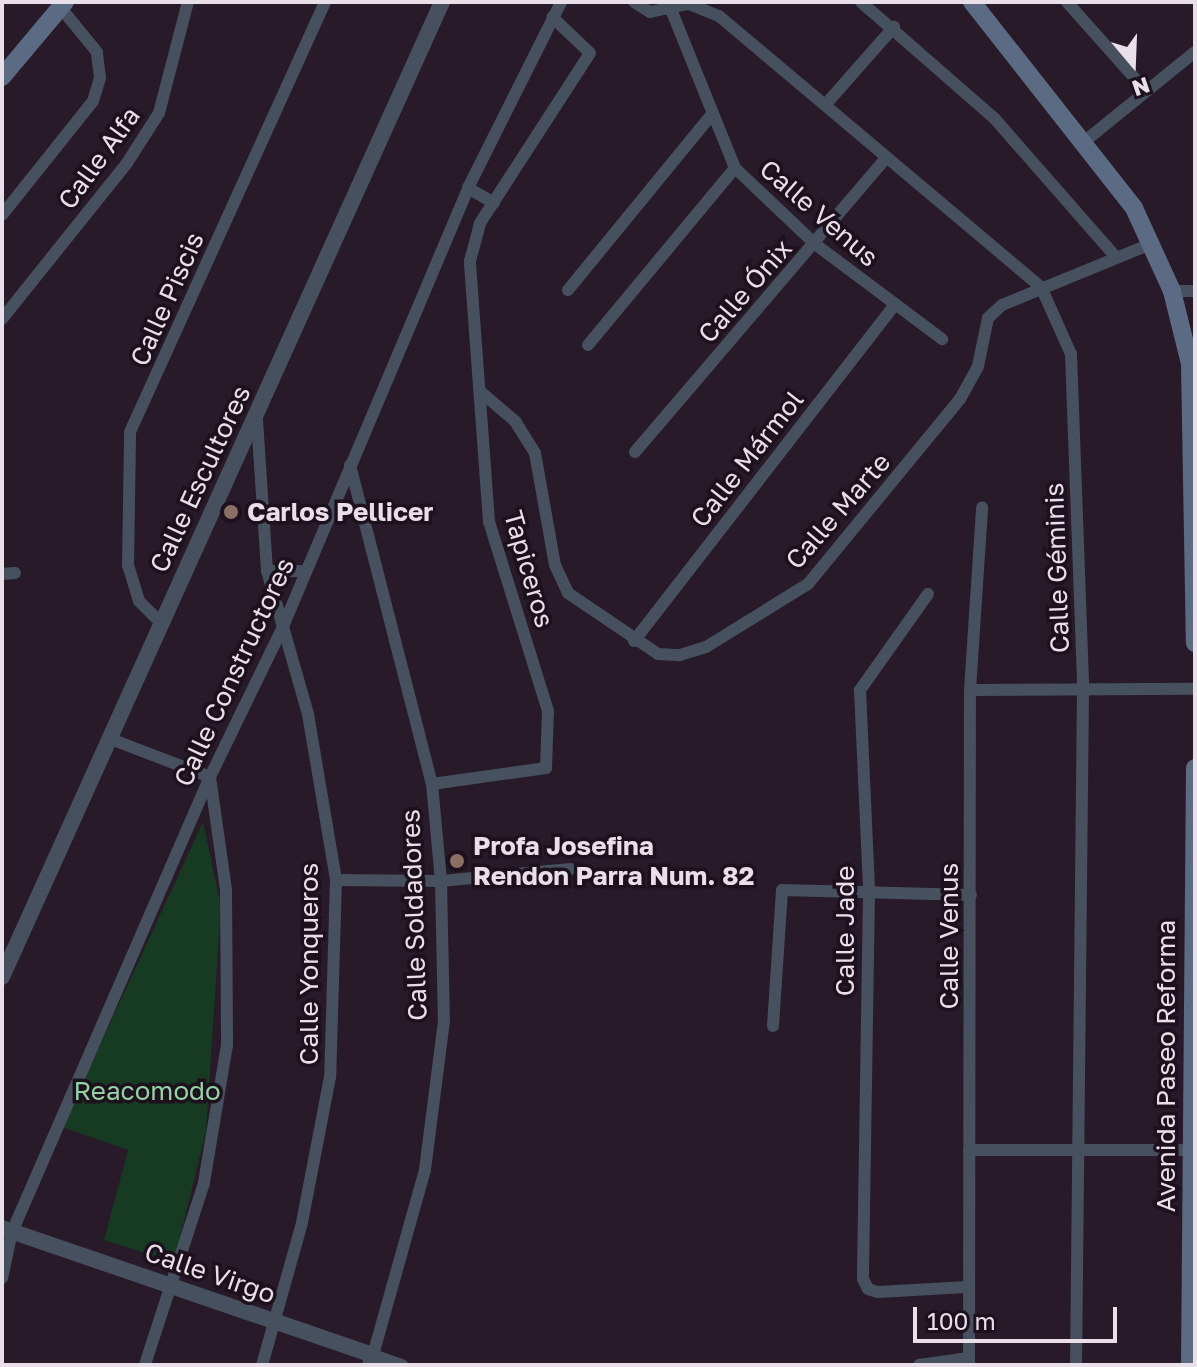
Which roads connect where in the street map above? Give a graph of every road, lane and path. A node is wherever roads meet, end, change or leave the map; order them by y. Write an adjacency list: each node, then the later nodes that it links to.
1 (188, 2): 33 (street, Calle Alfa)
2 (325, 2): 44 (street, Calle Piscis)
3 (442, 2): 37 (street, Calle Escultores)
4 (561, 2): 12 (street, Calle Constructores)
5 (634, 2): 11 (street, Calle Géminis)
6 (861, 2): 13 (street)
7 (972, 2): 19 (main road)
8 (1067, 2): 16 (street)
9 (690, 3): 11 (street, Calle Géminis); 17 (street, Calle Géminis)
10 (63, 4): 15 (main road); 24 (street)
11 (669, 5): 18 (street, Calle Venus)
12 (552, 17): 22 (street, Calle Constructores); 23 (street, Tapiceros)
13 (894, 27): 17 (street); 27 (street)
14 (1195, 52): 16 (street)
15 (2, 77)
16 (1145, 90): 19 (street)
17 (826, 104): 20 (street, Calle Géminis)
18 (712, 114): 21 (street, Calle Venus); 29 (street)
19 (1085, 141): 25 (main road)
20 (886, 158): 26 (street, Calle Ónix); 28 (street, Calle Géminis)
21 (735, 168): 26 (street, Calle Venus); 35 (street)
22 (468, 188): 23 (street); 39 (street, Calle Constructores)
23 (494, 203): 36 (street, Tapiceros)
24 (2, 215)
25 (1153, 243): 27 (street, Calle Marte); 30 (main road)
26 (815, 244): 32 (street, Calle Venus); 38 (street, Calle Ónix)
27 (1116, 257): 28 (street, Calle Marte)
28 (1041, 287): 46 (street, Calle Marte); 48 (street, Calle Géminis)
29 (568, 290)
30 (1172, 291): 31 (street); 47 (main road)
31 (1195, 291)
32 (895, 305): 34 (street, Calle Venus); 46 (street, Calle Mármol)
33 (2, 319)
34 (942, 339)
35 (588, 345)
36 (481, 392): 46 (street, Calle Marte); 54 (street, Tapiceros)
37 (257, 420): 41 (street, Calle Yonqueros); 44 (street, Calle Escultores)
38 (635, 452)
39 (350, 465): 42 (street, Calle Constructores); 54 (street, Calle Soldadores)
40 (982, 507): 50 (street, Calle Venus)
41 (267, 571): 42 (street); 45 (street, Calle Yonqueros)
42 (305, 571): 45 (street, Calle Constructores)
43 (928, 594): 58 (street, Calle Jade)
44 (159, 621): 51 (street, Calle Escultores)
45 (282, 629): 53 (street, Calle Constructores); 56 (street, Calle Yonqueros)
46 (634, 641)
47 (1195, 643)
48 (1083, 689): 49 (street); 50 (street); 62 (street, Calle Géminis)
49 (1195, 689)
50 (970, 690): 59 (street, Calle Venus)
51 (108, 738): 53 (street); 60 (street, Calle Escultores)
52 (1195, 768): 64 (main road, Avenida Paseo Reforma)
53 (210, 777): 65 (street, Calle Constructores); 67 (street)
54 (432, 784): 57 (street, Calle Soldadores)
55 (570, 869): 57 (street)
56 (336, 880): 57 (street); 69 (street, Calle Yonqueros)
57 (441, 881): 70 (street, Calle Soldadores)
58 (869, 892): 59 (street); 61 (street); 68 (street, Calle Jade)
59 (971, 895): 63 (street, Calle Venus)
60 (2, 977)
61 (773, 1026)
62 (1078, 1149): 63 (street); 64 (street); 76 (street, Calle Géminis)
63 (969, 1150): 68 (street, Calle Venus)
64 (1193, 1150): 77 (main road, Avenida Paseo Reforma)
65 (7, 1230): 66 (street, Calle Constructores); 67 (street, Calle Virgo)
66 (2, 1278)
67 (172, 1284): 69 (street, Calle Virgo); 72 (street)
68 (967, 1287): 71 (street, Calle Venus)
69 (277, 1321): 70 (street, Calle Virgo); 73 (street, Calle Yonqueros)
70 (372, 1360): 74 (street, Calle Virgo)
71 (969, 1362): 75 (street)
72 (145, 1365)
73 (262, 1365)
74 (402, 1365)
75 (919, 1365)
76 (1076, 1365)
77 (1190, 1365)

